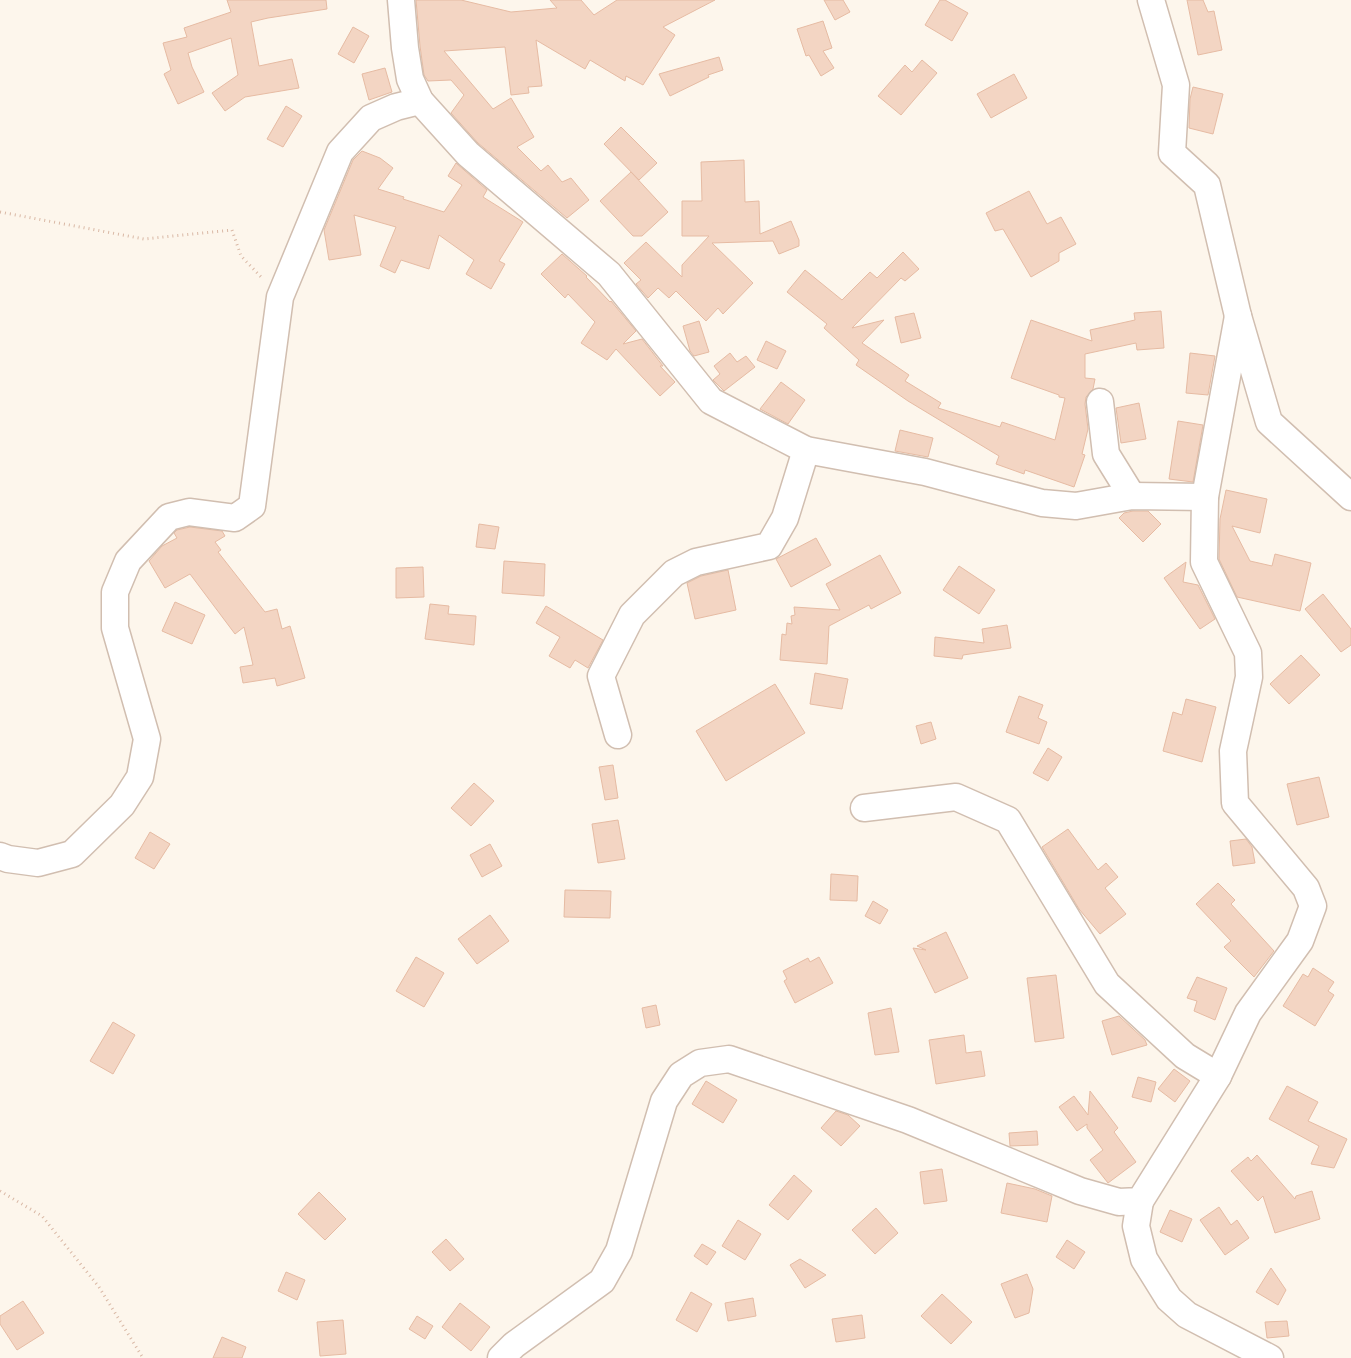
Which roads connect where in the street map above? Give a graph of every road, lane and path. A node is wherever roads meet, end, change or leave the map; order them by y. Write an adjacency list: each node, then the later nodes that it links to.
1 (401, 0): 3 (street)
2 (1152, 0): 6 (street)
3 (420, 101): 5 (street); 8 (street)
4 (0, 212): 5 (path)
5 (280, 297): 14 (street)
6 (1238, 316): 10 (street); 11 (street)
7 (1100, 402): 9 (street)
8 (806, 450): 9 (street); 12 (street)
9 (1132, 496): 10 (street)
10 (1205, 496): 15 (street)
11 (1351, 497)
12 (618, 735)
13 (864, 808): 15 (street)
14 (0, 856)
15 (1218, 1076): 17 (street)
16 (0, 1192): 18 (path)
17 (1140, 1201): 19 (street); 20 (street)
18 (143, 1358)
19 (501, 1358)
20 (1270, 1358)

